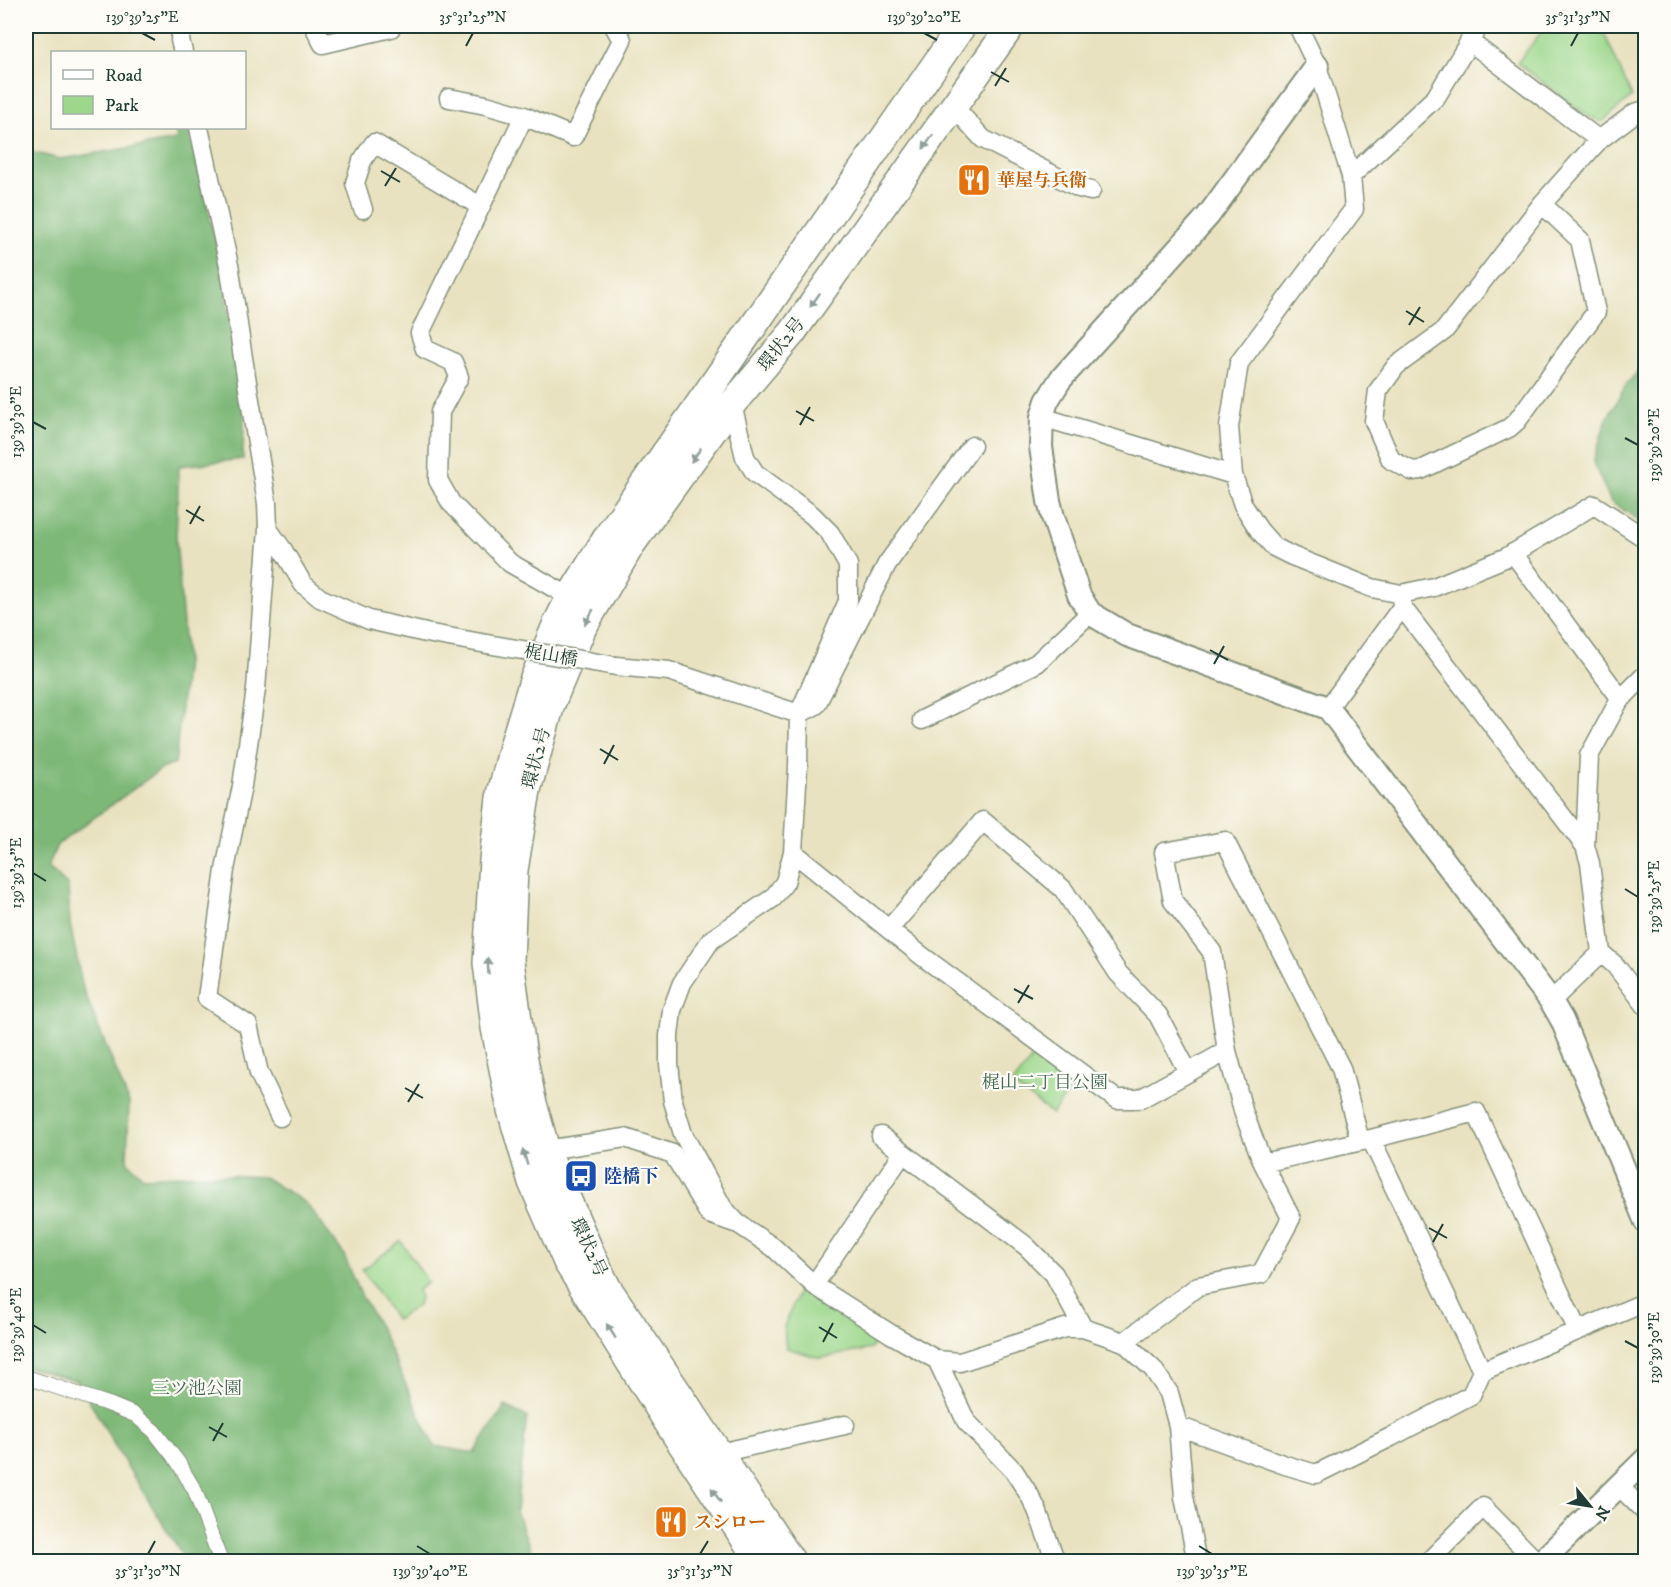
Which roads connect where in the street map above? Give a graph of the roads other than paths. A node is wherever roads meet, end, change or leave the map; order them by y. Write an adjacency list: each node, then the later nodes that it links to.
1 (182, 26): 11 (street)
2 (314, 26): 3 (street)
3 (391, 26)
4 (614, 26): 16 (street)
5 (960, 26): 31 (main road, 環状2号)
6 (1011, 26): 14 (main road, 環状2号)
7 (1026, 26): 14 (street)
8 (1298, 26): 12 (street)
9 (1479, 26): 10 (street)
10 (1468, 41): 18 (street); 19 (street)
11 (183, 51)
12 (1317, 66): 19 (street); 25 (street)
13 (449, 98): 16 (street)
14 (955, 109): 20 (street); 24 (main road, 環状2号, one-way to 24)
15 (1646, 110): 18 (street)
16 (524, 116): 22 (street)
17 (199, 129): 28 (street)
18 (1599, 140): 21 (street)
19 (1351, 176): 27 (street)
20 (1091, 191)
21 (1542, 204): 21 (street)
22 (480, 206): 23 (street); 31 (street)
23 (363, 209)
24 (732, 404): 37 (street); 50 (main road, 環状2号, one-way to 50)
25 (1042, 417): 27 (street); 33 (street)
26 (972, 446): 37 (street)
27 (1233, 476): 32 (street)
28 (268, 529): 37 (street, 梶山橋, bridge); 47 (street)
29 (1646, 538): 30 (street)
30 (1513, 553): 32 (street); 35 (street)
31 (570, 597): 70 (main road, 環状2号, one-way to 31)
32 (1401, 601): 36 (street); 39 (street)
33 (1090, 613): 36 (street); 38 (street)
34 (1646, 675): 35 (street)
35 (1621, 699): 39 (street)
36 (1328, 708): 43 (street)
37 (799, 714): 40 (street)
38 (922, 720)
39 (1585, 846): 42 (street)
40 (793, 852): 41 (street); 54 (street)
41 (889, 929): 46 (street); 46 (street)
42 (1601, 953): 43 (street); 44 (street)
43 (1551, 1001): 53 (street)
44 (1646, 1006)
45 (1227, 1051): 46 (street); 49 (street); 52 (street)
46 (1188, 1072)
47 (280, 1117)
48 (881, 1136): 51 (street)
49 (1365, 1140): 52 (street); 58 (street); 61 (street)
50 (546, 1150): 54 (street); 65 (main road, 環状2号)
51 (903, 1153): 55 (street); 57 (street)
52 (1263, 1163): 59 (street)
53 (1646, 1222)
54 (737, 1223): 55 (street)
55 (814, 1285): 60 (street)
56 (1646, 1302): 58 (street)
57 (1083, 1328): 59 (street); 60 (street)
58 (1578, 1331): 61 (street)
59 (1124, 1342): 64 (street)
60 (937, 1360): 72 (street)
61 (1482, 1371): 64 (street)
62 (26, 1377): 69 (street)
63 (845, 1425): 65 (street)
64 (1178, 1426): 73 (street)
65 (719, 1453): 71 (main road, 環状2号)
66 (1646, 1459): 67 (street)
67 (1619, 1486): 68 (street); 75 (street)
68 (1646, 1513)
69 (221, 1562)
70 (760, 1562)
71 (792, 1562)
72 (1056, 1562)
73 (1197, 1562)
74 (1428, 1562): 75 (street)
75 (1539, 1562)

